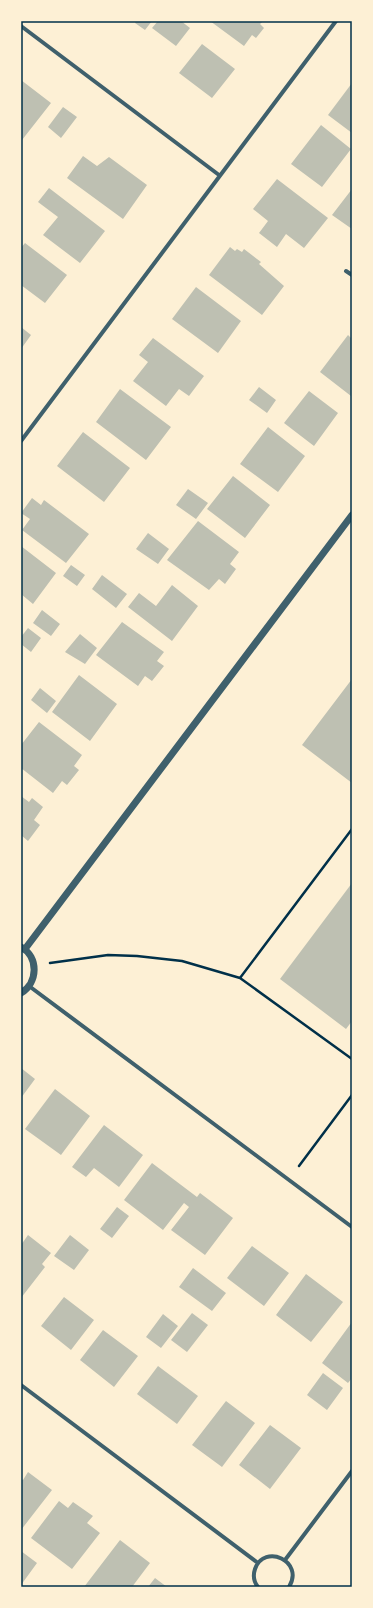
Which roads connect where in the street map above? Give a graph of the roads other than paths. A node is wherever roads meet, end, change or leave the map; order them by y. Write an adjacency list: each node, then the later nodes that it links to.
1 (336, 21): 3 (street)
2 (21, 26): 3 (street)
3 (219, 175): 6 (street)
4 (346, 271): 5 (street)
5 (352, 276)
6 (21, 441)
7 (352, 515): 8 (street)
8 (23, 948): 9 (street)
9 (29, 986): 10 (street); 11 (street)
10 (21, 993)
11 (352, 1227)
12 (21, 1385): 15 (street)
13 (352, 1471): 14 (street)
14 (285, 1560): 15 (street); 17 (street)
15 (258, 1564): 16 (street)
16 (258, 1587)
17 (289, 1587)

